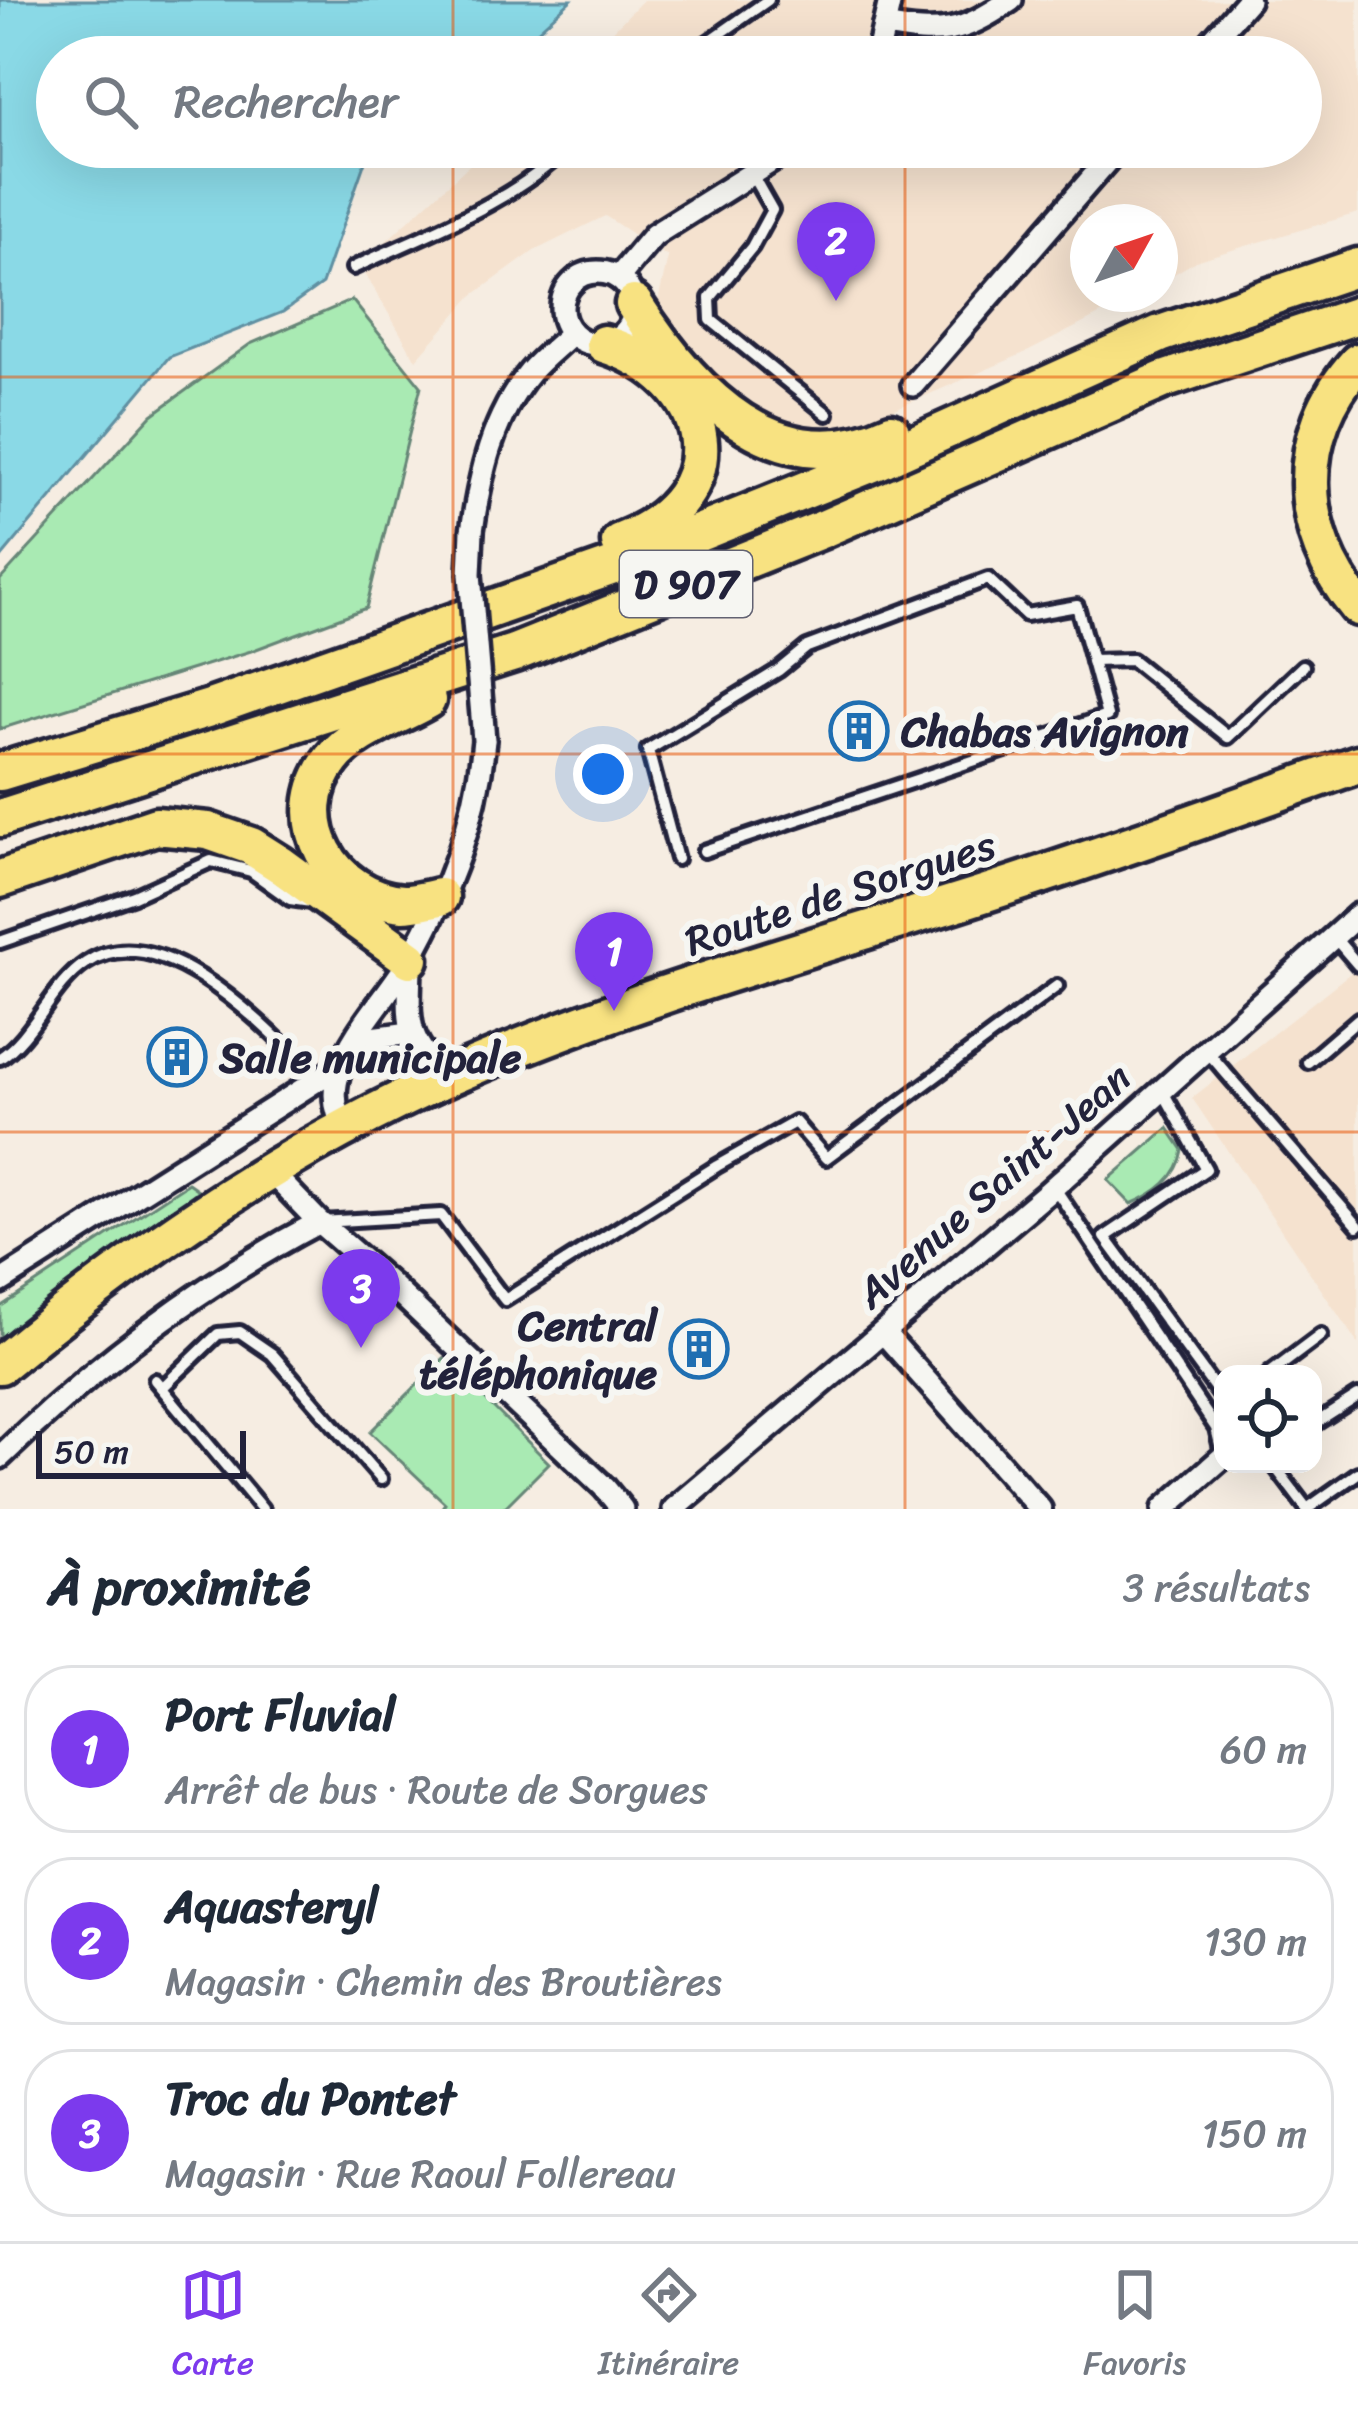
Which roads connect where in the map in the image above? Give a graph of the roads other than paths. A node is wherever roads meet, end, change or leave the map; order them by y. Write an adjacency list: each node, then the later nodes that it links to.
1 (769, 0): 6 (lane)
2 (890, 0): 5 (street)
3 (1011, 0): 5 (street)
4 (1248, 0): 8 (street)
5 (884, 26): 7 (street)
6 (717, 36)
7 (882, 36)
8 (1216, 36)
9 (546, 168): 14 (lane)
10 (760, 168): 12 (street)
11 (1101, 168): 20 (street)
12 (752, 173): 15 (street); 21 (lane)
13 (1358, 267): 17 (main road, D 907)
14 (353, 268)
15 (626, 291): 17 (main road); 18 (street); 18 (street)
16 (1358, 315): 23 (main road, D 907)
17 (1160, 334): 26 (main road, D 907)
18 (588, 338): 26 (main road); 33 (street, bridge)
19 (1358, 362): 22 (main road)
20 (913, 385)
21 (827, 414)
22 (1358, 607)
23 (514, 653): 29 (main road, D 907); 33 (main road)
24 (1092, 661): 25 (lane); 30 (lane); 31 (lane)
25 (1303, 666)
26 (210, 708): 28 (main road, D 907)
27 (1358, 764): 49 (main road, Route de Sorgues)
28 (0, 772)
29 (0, 818)
30 (704, 850)
31 (677, 859)
32 (0, 879): 34 (main road)
33 (440, 897): 38 (street)
34 (331, 901): 37 (lane); 38 (main road)
35 (1358, 915): 36 (street, Avenue Saint-Jean)
36 (1334, 937): 39 (lane); 44 (street, Avenue Saint-Jean)
37 (0, 942)
38 (410, 958): 42 (street); 43 (street)
39 (1358, 964)
40 (1057, 986): 54 (lane)
41 (1358, 1019): 46 (lane)
42 (410, 1033): 43 (street); 49 (street)
43 (357, 1040): 47 (street)
44 (1206, 1050): 50 (street, Avenue Saint-Jean); 55 (lane)
45 (0, 1058): 48 (lane)
46 (1308, 1061)
47 (341, 1065): 48 (street); 51 (street)
48 (317, 1078): 56 (street)
49 (448, 1078): 51 (main road, Route de Sorgues)
50 (1162, 1090): 53 (street, Avenue Saint-Jean); 61 (lane)
51 (347, 1130): 52 (main road, Route de Sorgues)
52 (272, 1172): 54 (street); 59 (main road, Route de Sorgues)
53 (1054, 1187): 57 (street, Avenue Saint-Jean); 64 (lane)
54 (319, 1222): 65 (street); 71 (street)
55 (1358, 1226)
56 (0, 1282)
57 (883, 1332): 72 (street, Avenue Saint-Jean); 73 (street)
58 (1321, 1335): 60 (lane)
59 (0, 1365)
60 (1281, 1365)
61 (1214, 1387)
62 (1358, 1396): 63 (lane)
63 (1322, 1419)
64 (1214, 1425)
65 (0, 1457)
66 (1214, 1463): 74 (street)
67 (1280, 1473): 68 (lane)
68 (1358, 1473)
69 (381, 1479): 70 (lane)
70 (262, 1509)
71 (622, 1509)
72 (674, 1509)
73 (1040, 1509)
74 (1164, 1509)

